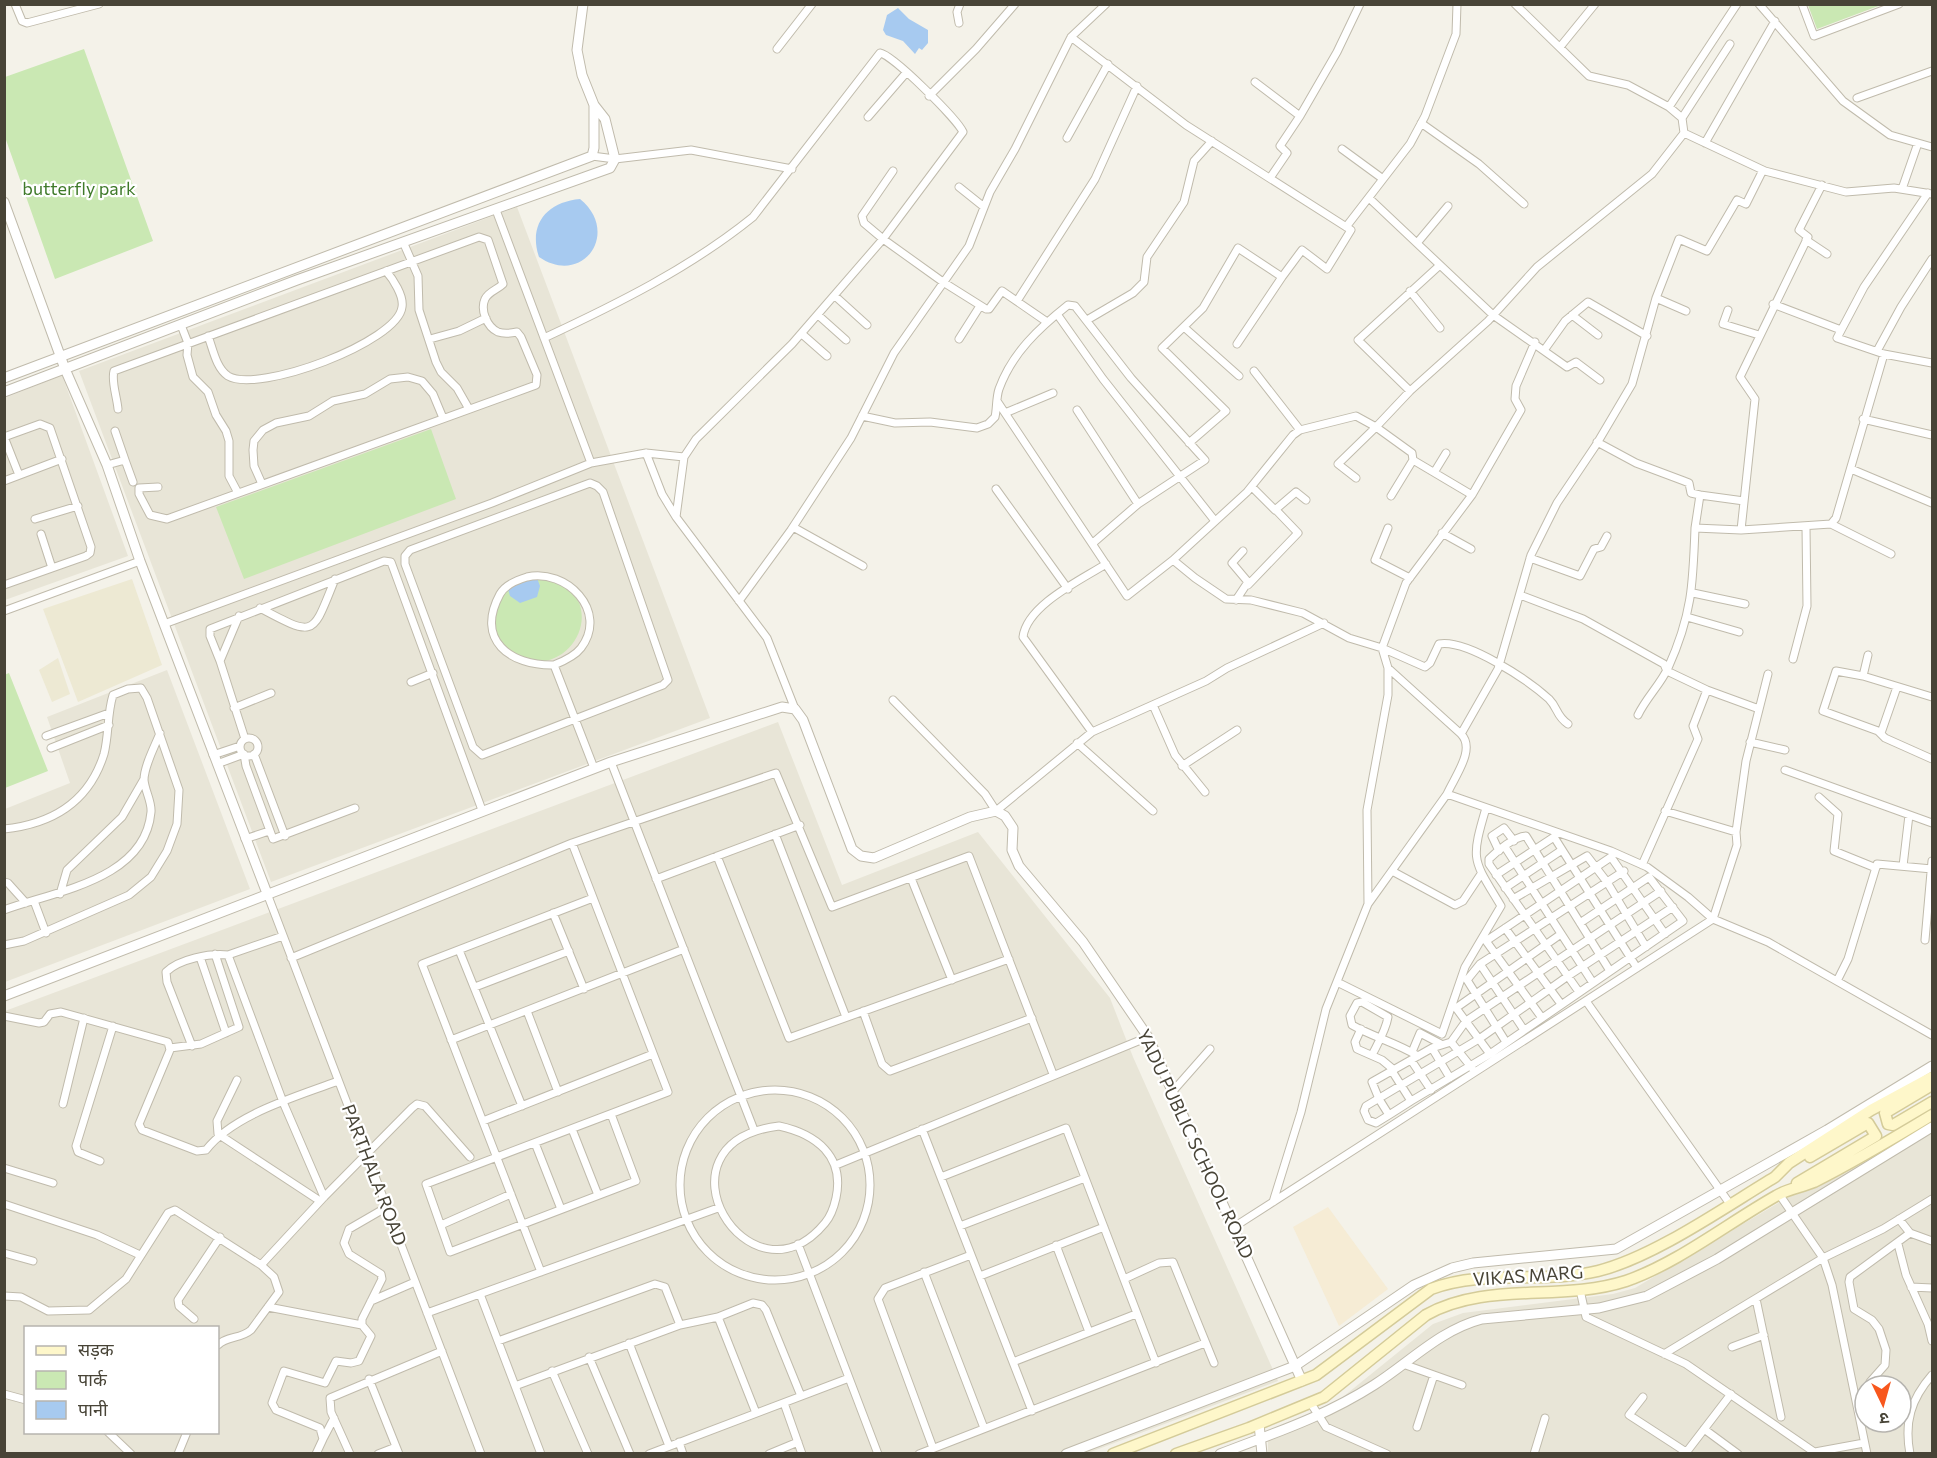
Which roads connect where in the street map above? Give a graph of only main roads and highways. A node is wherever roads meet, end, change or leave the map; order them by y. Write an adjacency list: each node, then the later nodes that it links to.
1 (1932, 1077): 5 (main road, VIKAS MARG)
2 (1932, 1085): 3 (main road)
3 (1932, 1102)
4 (1932, 1115): 6 (main road, VIKAS MARG)
5 (1775, 1177): 6 (main road); 7 (main road, VIKAS MARG)
6 (1779, 1194): 8 (main road, VIKAS MARG)
7 (1364, 1338): 8 (main road); 9 (main road, VIKAS MARG)
8 (1382, 1352): 10 (main road, VIKAS MARG)
9 (1113, 1454)
10 (1176, 1454)

